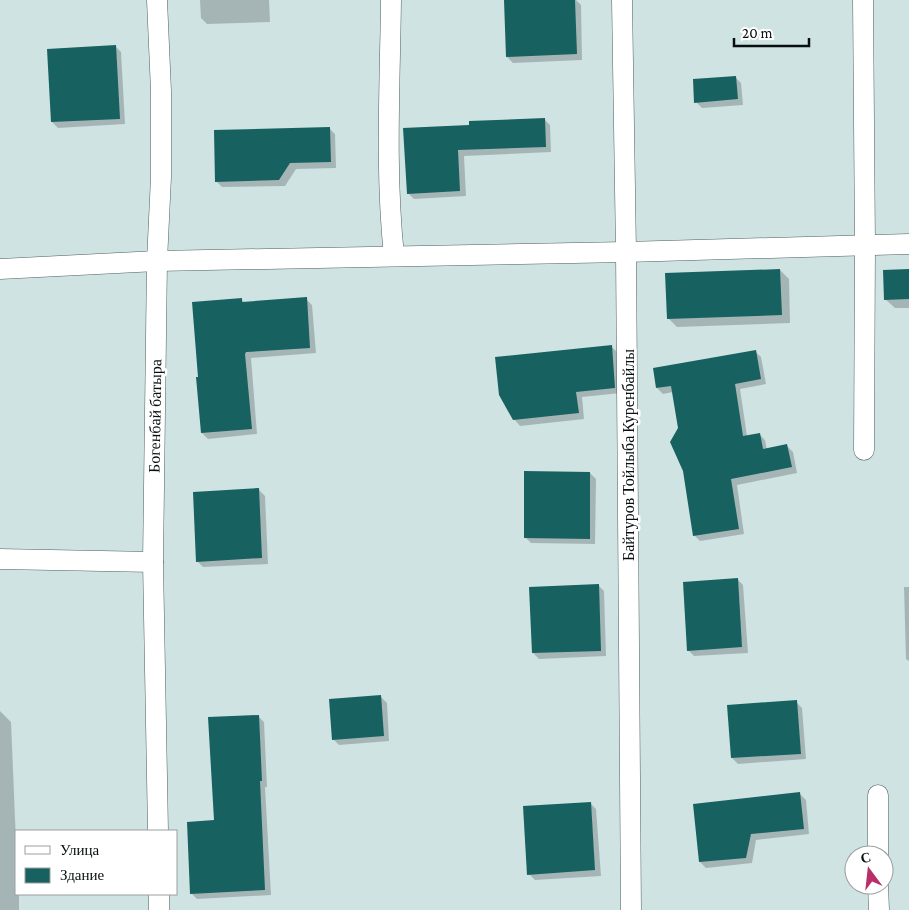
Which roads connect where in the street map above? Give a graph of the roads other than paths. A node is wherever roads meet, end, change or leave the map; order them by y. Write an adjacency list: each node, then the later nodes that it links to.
1 (157, 0): 9 (street, Богенбай батыра)
2 (392, 0): 8 (street)
3 (622, 0): 7 (street, Байтуров Тойлыба Куренбайлы)
4 (863, 0): 6 (street)
5 (909, 244): 6 (street)
6 (865, 245): 7 (street); 11 (street)
7 (626, 252): 8 (street); 20 (street, Байтуров Тойлыба Куренбайлы)
8 (394, 256): 9 (street)
9 (157, 261): 10 (street); 13 (street, Богенбай батыра)
10 (0, 269)
11 (864, 450)
12 (0, 559): 13 (street)
13 (153, 562): 15 (street, Богенбай батыра)
14 (878, 795): 16 (street)
15 (158, 830)
16 (878, 845)
17 (159, 895): 19 (street)
18 (878, 895): 21 (street)
19 (159, 910)
20 (631, 910)
21 (878, 910)

